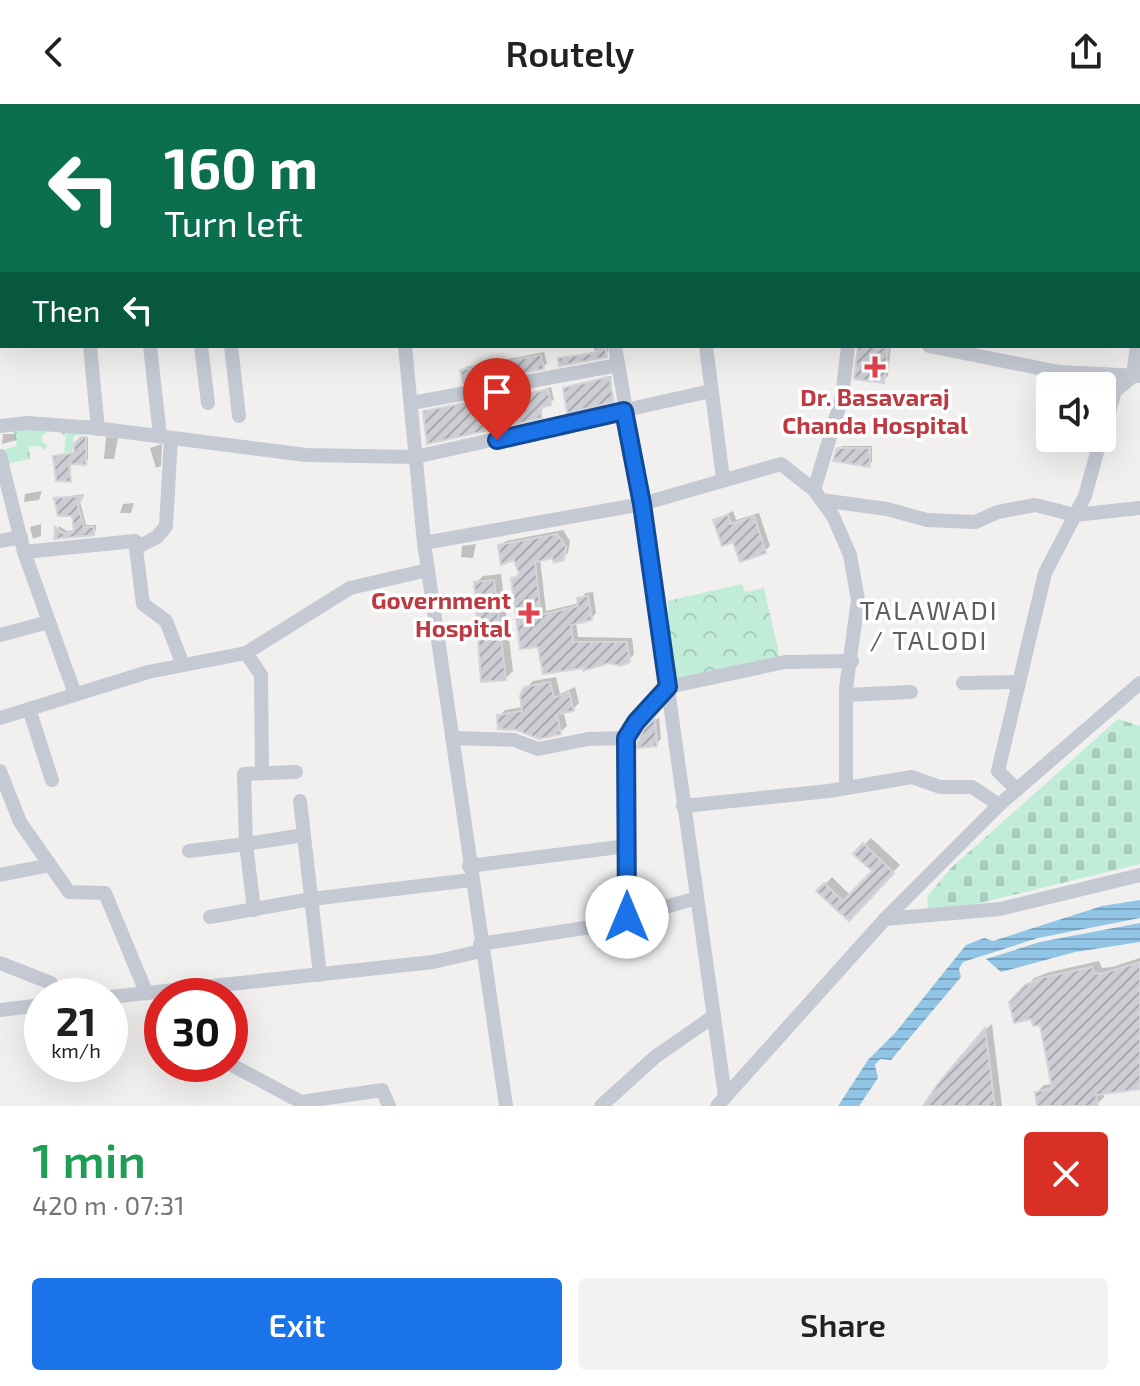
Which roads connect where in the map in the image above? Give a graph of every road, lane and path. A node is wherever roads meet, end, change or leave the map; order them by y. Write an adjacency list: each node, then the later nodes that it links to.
1 (90, 348): 21 (street)
2 (150, 348): 22 (street)
3 (201, 348): 16 (street)
4 (231, 348): 19 (street)
5 (405, 348): 17 (street)
6 (615, 348): 12 (street)
7 (706, 348): 15 (street)
8 (848, 348): 27 (street)
9 (950, 348): 11 (street)
10 (1138, 348): 13 (street)
11 (1001, 353): 13 (street)
12 (618, 365): 17 (street); 18 (street)
13 (1136, 376): 14 (street)
14 (1116, 390)
15 (711, 391): 18 (street); 26 (street)
16 (208, 403)
17 (412, 403): 25 (street)
18 (624, 411): 25 (street); 28 (street)
19 (239, 416)
20 (0, 426): 21 (street)
21 (98, 429): 22 (street)
22 (166, 437): 25 (street); 34 (street)
23 (1097, 452): 30 (street)
24 (0, 456): 33 (street)
25 (415, 457): 32 (street)
26 (723, 479): 27 (street); 28 (street)
27 (818, 495): 30 (street); 39 (street)
28 (642, 504): 32 (street); 44 (street)
29 (1140, 508): 30 (street)
30 (1075, 515): 41 (street)
31 (0, 541): 33 (street)
32 (424, 543): 35 (street)
33 (22, 544): 34 (street); 36 (street)
34 (136, 548): 40 (street)
35 (428, 570): 38 (street); 50 (street)
36 (49, 622): 37 (street); 46 (street)
37 (0, 635)
38 (246, 653): 40 (street); 54 (street)
39 (852, 661): 44 (street); 47 (street)
40 (183, 665): 46 (street)
41 (1019, 682): 42 (street); 57 (street)
42 (963, 683)
43 (1140, 683): 57 (street)
44 (668, 687): 51 (street); 60 (street)
45 (911, 692): 47 (street)
46 (75, 694): 48 (street)
47 (846, 695): 56 (street)
48 (29, 709): 49 (street); 55 (street)
49 (0, 718)
50 (452, 738): 51 (street); 66 (street)
51 (626, 738): 63 (street)
52 (0, 771): 65 (street)
53 (296, 772): 54 (street)
54 (262, 773): 62 (street)
55 (52, 780)
56 (846, 786): 59 (street); 60 (street)
57 (1017, 790): 59 (street)
58 (300, 801): 61 (street)
59 (999, 805): 74 (street)
60 (683, 806): 69 (street)
61 (304, 835): 62 (street); 70 (street)
62 (246, 844): 64 (street); 71 (street)
63 (627, 846): 66 (street); 73 (street)
64 (189, 851)
65 (50, 865): 67 (street); 80 (street)
66 (470, 873): 70 (street); 75 (street)
67 (0, 875)
68 (1140, 875): 74 (street)
69 (697, 898): 73 (street); 83 (street)
70 (311, 899): 71 (street); 77 (street)
71 (254, 910): 72 (street)
72 (210, 917)
73 (627, 917): 75 (street)
74 (885, 919): 86 (street)
75 (481, 947): 77 (street); 88 (street)
76 (0, 963): 78 (street)
77 (320, 975): 79 (street)
78 (38, 978)
79 (248, 984)
80 (144, 987)
81 (24, 1007): 82 (street)
82 (0, 1010)
83 (714, 1016): 86 (street); 89 (street)
84 (248, 1077): 85 (street)
85 (280, 1100): 87 (street)
86 (721, 1101)
87 (389, 1106)
88 (506, 1106)
89 (601, 1106)

